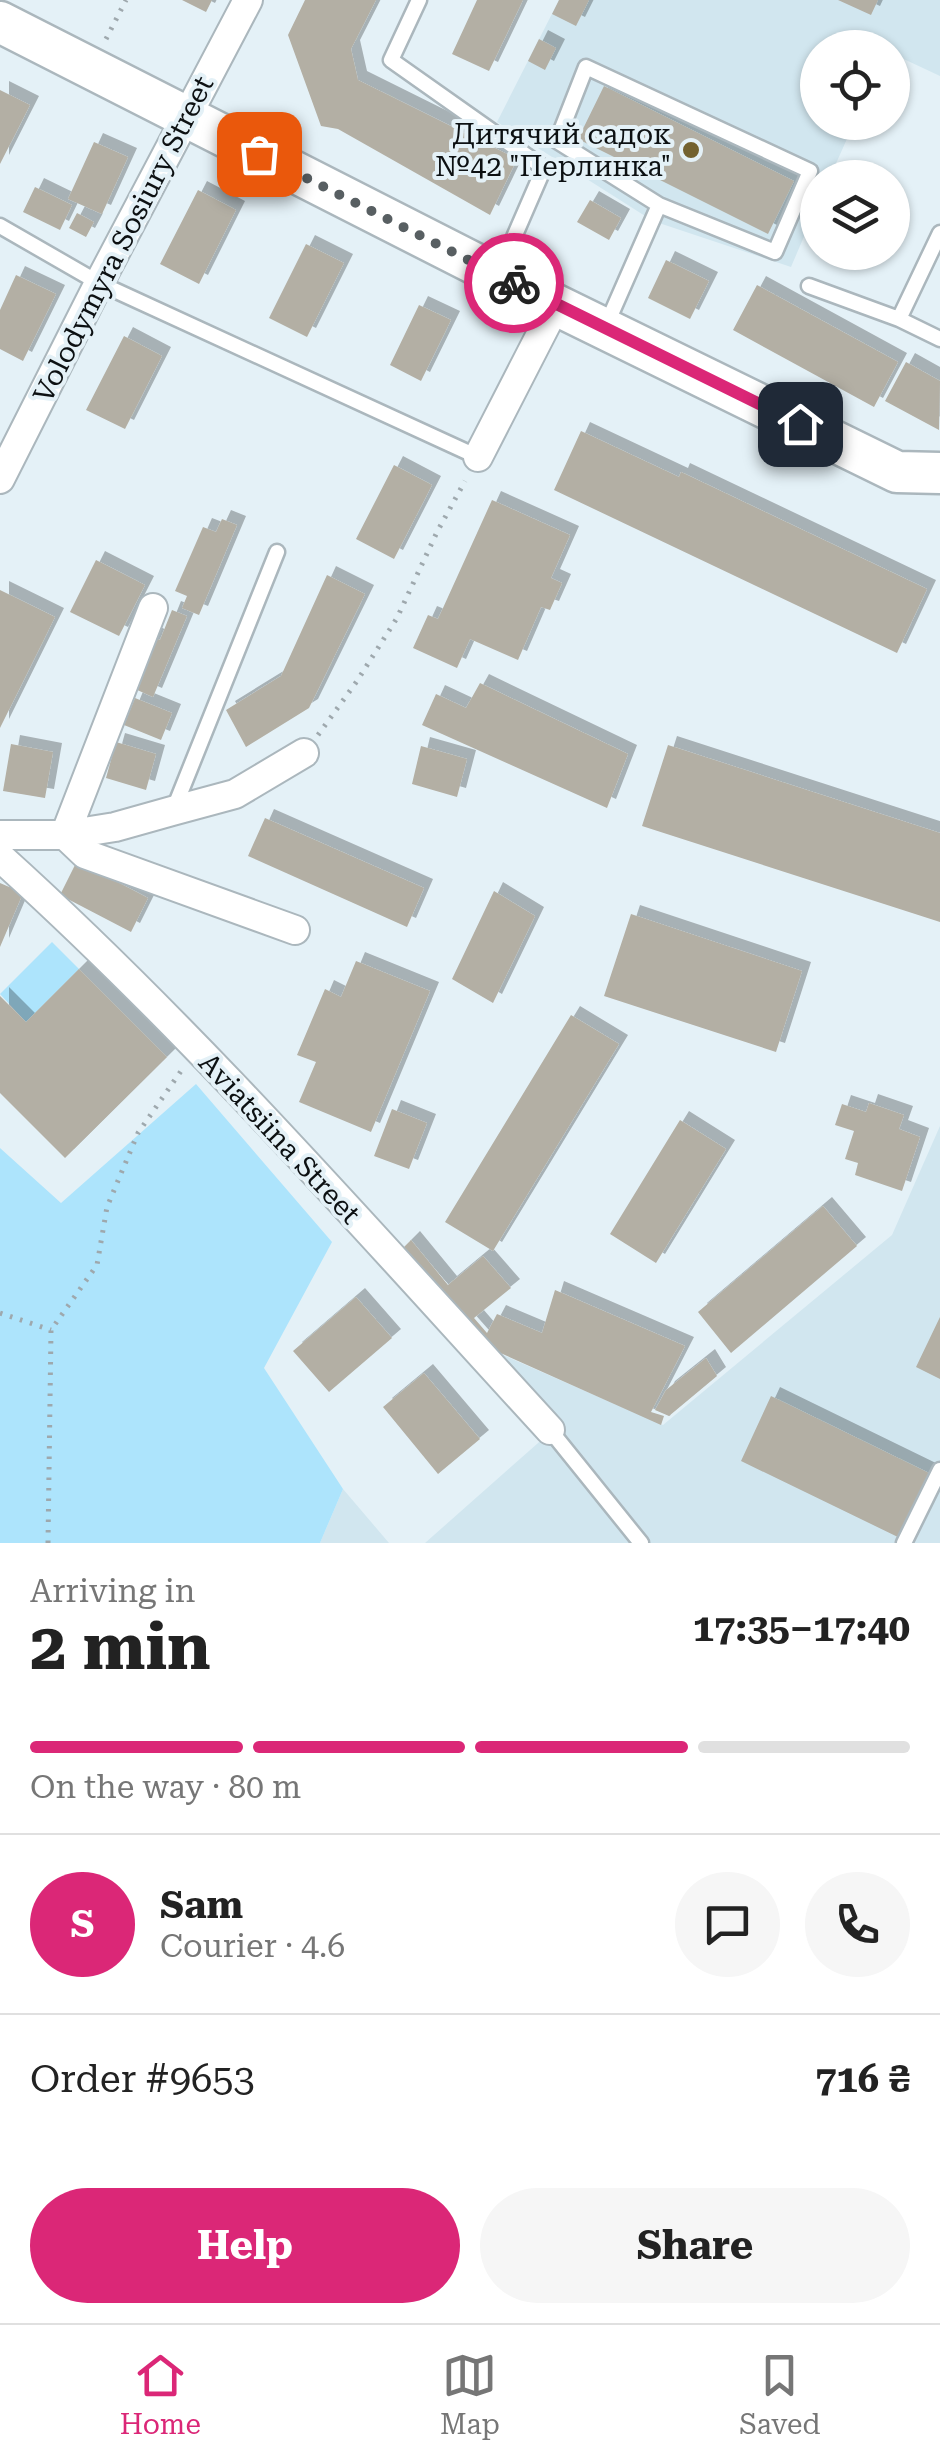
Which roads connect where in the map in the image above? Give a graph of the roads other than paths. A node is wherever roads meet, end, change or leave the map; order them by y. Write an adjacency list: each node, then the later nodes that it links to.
1 (248, 0): 4 (street, Volodymyra Sosiury Street)
2 (418, 0): 8 (lane)
3 (0, 22): 4 (main road)
4 (185, 116): 8 (main road); 9 (street, Volodymyra Sosiury Street)
5 (659, 205): 5 (lane); 13 (lane)
6 (0, 226): 9 (lane)
7 (940, 232): 12 (lane)
8 (498, 275): 11 (main road)
9 (99, 283): 15 (lane); 17 (street, Volodymyra Sosiury Street)
10 (809, 286): 12 (lane)
11 (556, 305): 13 (main road); 15 (street)
12 (899, 319): 14 (lane)
13 (605, 329): 16 (main road)
14 (940, 339)
15 (478, 458)
16 (940, 473)
17 (0, 479)
18 (277, 552): 21 (lane)
19 (152, 608): 23 (street)
20 (304, 753): 21 (street)
21 (172, 812): 23 (street)
22 (0, 835): 23 (street)
23 (65, 835): 25 (street)
24 (0, 856): 26 (street, Aviatsiina Street)
25 (295, 930)
26 (550, 1430): 28 (lane)
27 (940, 1470): 29 (lane)
28 (641, 1543)
29 (904, 1543)

